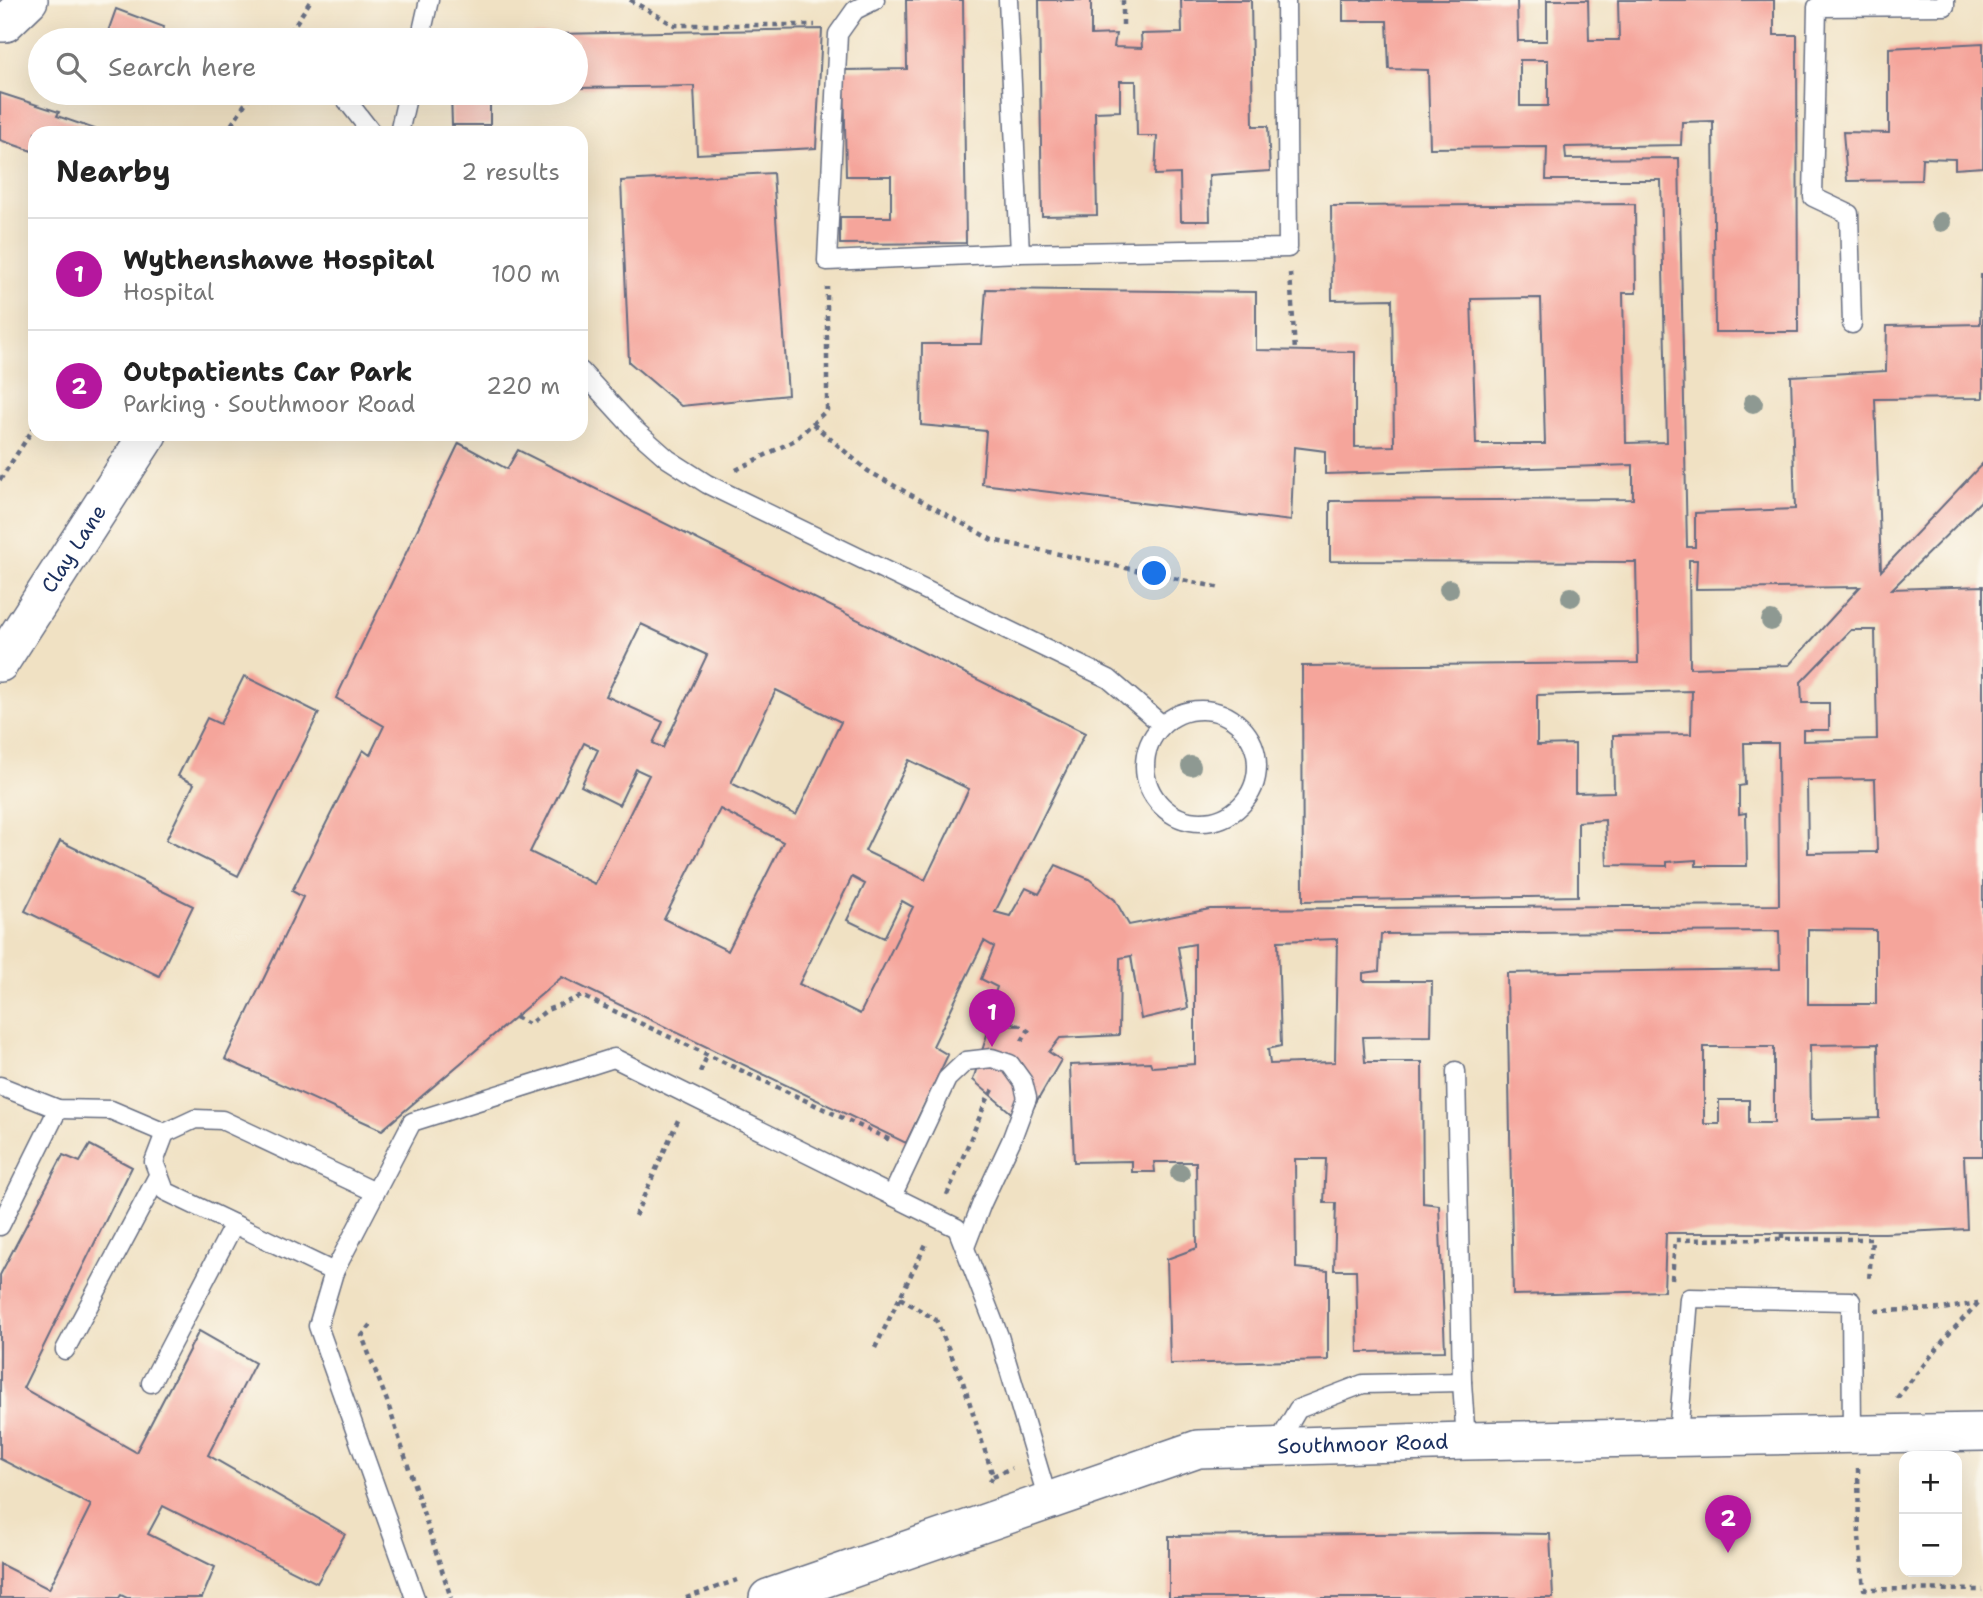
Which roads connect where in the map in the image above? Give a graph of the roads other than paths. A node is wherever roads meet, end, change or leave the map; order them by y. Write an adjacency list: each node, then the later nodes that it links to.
1 (29, 0): 7 (street)
2 (429, 0): 8 (lane)
3 (875, 0): 13 (lane)
4 (1008, 0): 13 (lane)
5 (1286, 0): 13 (lane)
6 (1945, 0): 14 (lane)
7 (0, 23)
8 (423, 28)
9 (350, 105): 11 (lane)
10 (405, 105): 12 (lane)
11 (367, 126)
12 (401, 126)
13 (1020, 253)
14 (1852, 324)
15 (588, 379): 18 (lane)
16 (143, 441): 17 (street, Clay Lane)
17 (0, 663)
18 (1161, 724): 18 (lane)
19 (1456, 1072): 31 (lane)
20 (0, 1086): 21 (lane)
21 (58, 1108): 22 (lane); 27 (lane)
22 (165, 1133): 23 (lane); 24 (lane)
23 (159, 1174): 26 (lane); 30 (lane)
24 (375, 1192): 25 (lane); 29 (lane)
25 (892, 1196): 28 (lane); 28 (lane)
26 (234, 1224): 29 (lane); 32 (lane)
27 (0, 1226)
28 (965, 1247): 38 (lane)
29 (334, 1272): 39 (lane)
30 (65, 1350)
31 (1462, 1382): 36 (lane); 37 (lane)
32 (151, 1383)
33 (1983, 1432): 34 (street, Southmoor Road)
34 (1852, 1434): 35 (street, Southmoor Road); 35 (lane)
35 (1678, 1437): 36 (street, Southmoor Road)
36 (1466, 1441): 37 (street, Southmoor Road)
37 (1277, 1445): 38 (street, Southmoor Road)
38 (1048, 1500): 40 (street, Southmoor Road)
39 (415, 1598)
40 (768, 1598)

